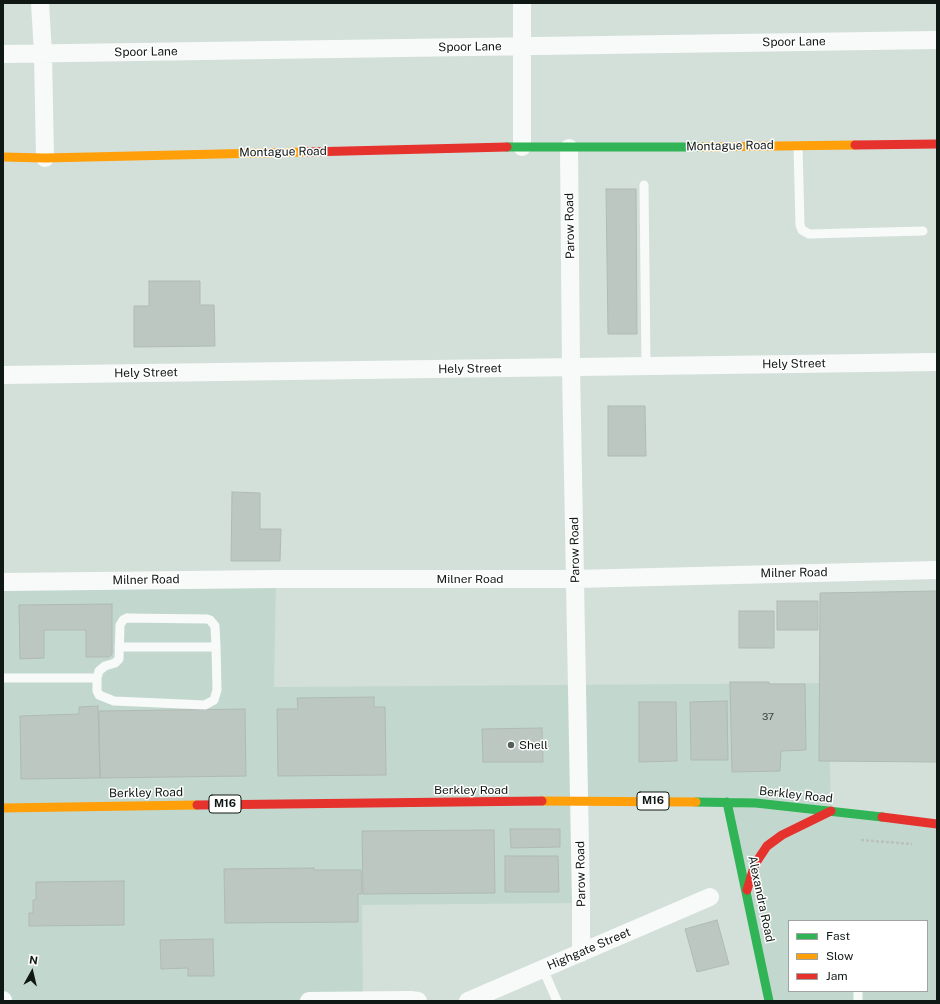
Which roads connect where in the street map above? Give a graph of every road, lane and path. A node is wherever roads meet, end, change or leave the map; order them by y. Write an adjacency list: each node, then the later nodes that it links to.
1 (40, 3): 6 (street)
2 (522, 3): 4 (street)
3 (937, 40): 4 (street, Spoor Lane)
4 (522, 46): 6 (street, Spoor Lane); 9 (street)
5 (3, 54): 6 (street, Spoor Lane)
6 (43, 54): 12 (street)
7 (937, 144): 8 (street, Montague Road)
8 (798, 146): 10 (street, Montague Road); 14 (lane)
9 (522, 147): 10 (street, Montague Road); 12 (street, Montague Road)
10 (569, 148): 17 (street, Parow Road)
11 (3, 157): 12 (street, Montague Road)
12 (45, 158)
13 (644, 185): 16 (lane)
14 (923, 231)
15 (937, 362): 16 (street, Hely Street)
16 (646, 366): 17 (street, Hely Street)
17 (571, 367): 18 (street, Hely Street); 20 (street, Parow Road)
18 (3, 375)
19 (937, 570): 20 (street, Milner Road)
20 (575, 579): 21 (street, Milner Road); 26 (street, Parow Road)
21 (3, 582)
22 (119, 647): 23 (lane); 23 (lane); 25 (lane)
23 (216, 647): 25 (lane)
24 (3, 678): 25 (lane)
25 (97, 678)
26 (579, 800): 27 (street, Berkley Road / M16); 28 (street, Berkley Road / M16); 35 (street, Parow Road)
27 (727, 802): 29 (street, Berkley Road / M16); 33 (street, Alexandra Road)
28 (3, 808)
29 (831, 811): 30 (street, Berkley Road / M16); 33 (street)
30 (935, 821)
31 (861, 840): 32 (path)
32 (914, 844)
33 (747, 890): 41 (street, Alexandra Road)
34 (710, 897): 35 (street, Highgate Street)
35 (581, 953): 36 (street, Highgate Street)
36 (543, 969): 39 (street, Highgate Street); 40 (lane)
37 (309, 1001): 38 (street)
38 (418, 1001)
39 (468, 1001)
40 (557, 1001)
41 (769, 1001)

